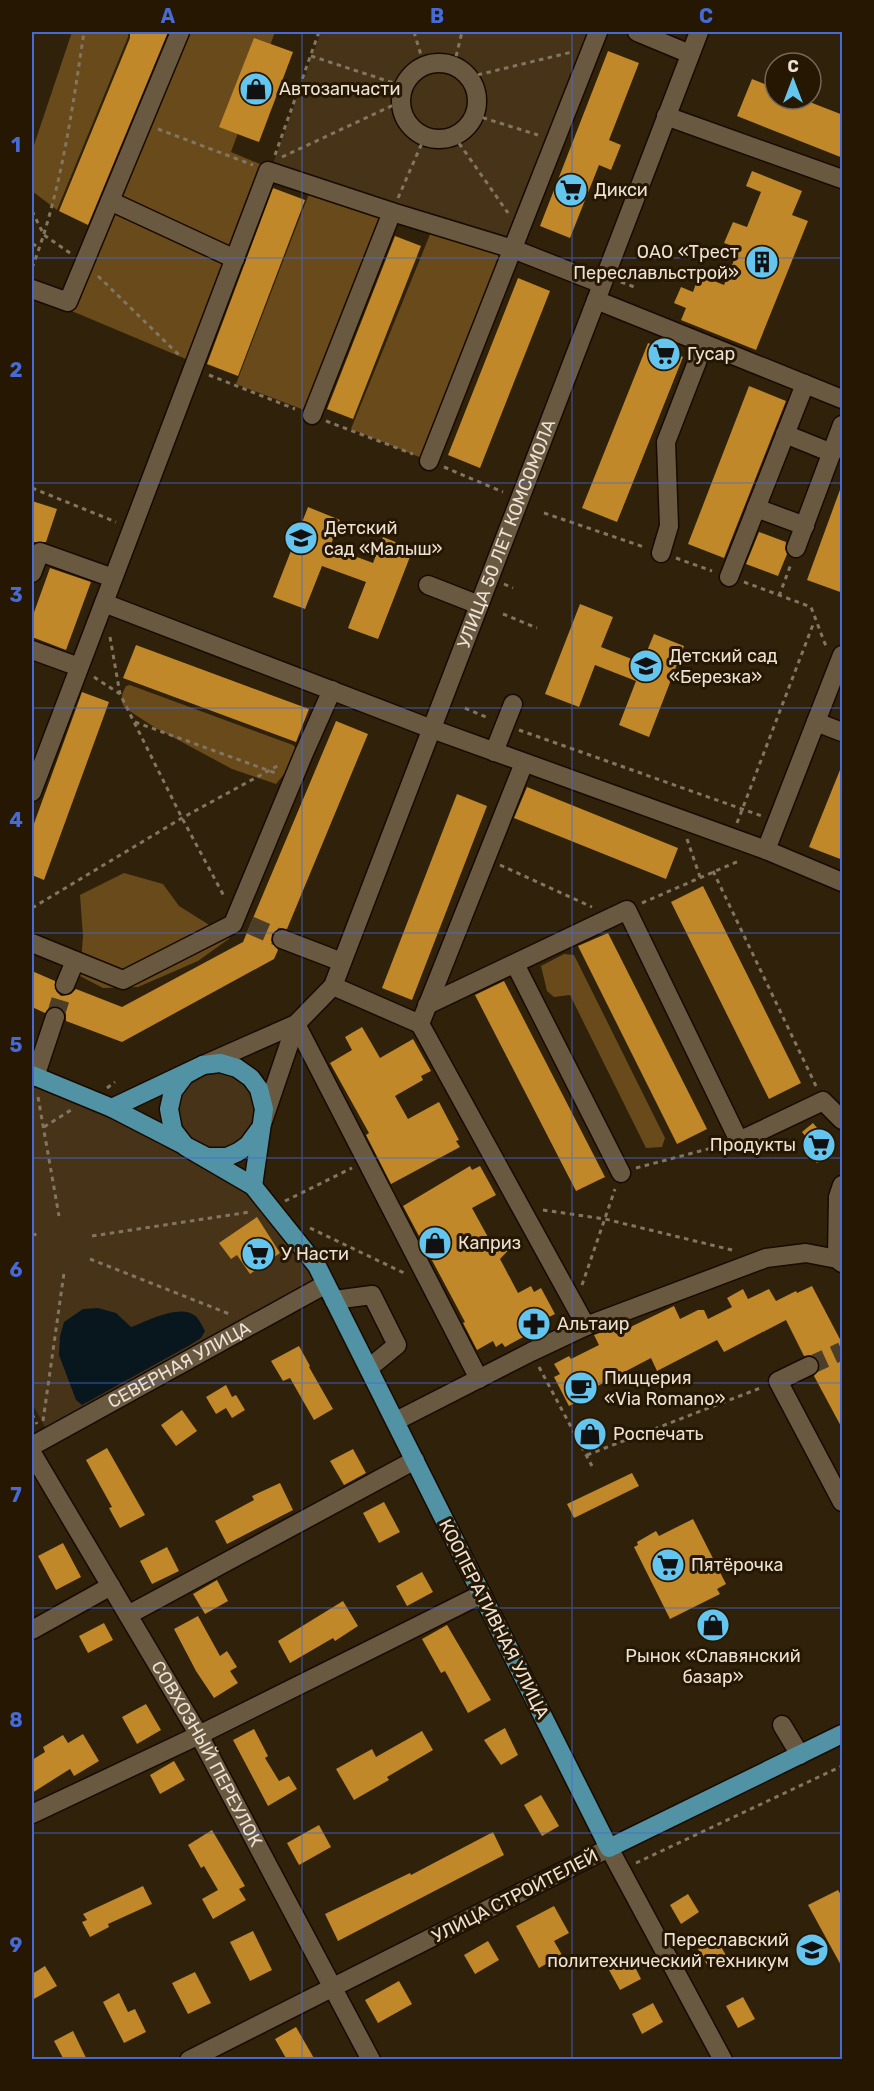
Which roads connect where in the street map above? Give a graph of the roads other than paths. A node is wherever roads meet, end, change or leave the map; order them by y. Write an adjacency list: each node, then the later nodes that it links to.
1 (180, 32): 9 (street)
2 (638, 32): 5 (street)
3 (699, 32): 5 (street, УЛИЦА 50 ЛЕТ КОМСОМОЛА)
4 (595, 40): 11 (street)
5 (690, 54): 6 (street, УЛИЦА 50 ЛЕТ КОМСОМОЛА)
6 (666, 116): 8 (street); 14 (street, УЛИЦА 50 ЛЕТ КОМСОМОЛА)
7 (454, 136): 7 (street)
8 (843, 179)
9 (110, 201): 12 (street); 13 (street)
10 (392, 212): 11 (street); 12 (street); 18 (street)
11 (513, 249): 14 (street); 22 (street)
12 (235, 259): 29 (street)
13 (32, 289)
14 (599, 292): 15 (street); 32 (street, УЛИЦА 50 ЛЕТ КОМСОМОЛА)
15 (704, 344): 16 (street); 26 (street)
16 (805, 384): 17 (street); 20 (street)
17 (843, 399)
18 (312, 415)
19 (843, 425): 21 (street)
20 (785, 434): 21 (street); 23 (street)
21 (832, 453): 24 (street)
22 (429, 461)
23 (756, 508): 24 (street); 28 (street)
24 (805, 526): 25 (street)
25 (796, 548)
26 (661, 553)
27 (32, 573): 29 (street)
28 (729, 577)
29 (113, 578): 31 (street)
30 (428, 585): 32 (street)
31 (104, 603): 35 (street); 36 (street)
32 (479, 605): 39 (street, УЛИЦА 50 ЛЕТ КОМСОМОЛА)
33 (32, 650): 35 (street)
34 (839, 663): 38 (street)
35 (79, 667): 43 (street)
36 (332, 690): 39 (street); 48 (street)
37 (513, 704): 41 (street)
38 (816, 722): 40 (street); 44 (street)
39 (432, 729): 41 (street); 49 (street, УЛИЦА 50 ЛЕТ КОМСОМОЛА)
40 (843, 732)
41 (495, 752): 42 (street)
42 (524, 763): 44 (street); 53 (street)
43 (32, 792)
44 (766, 850): 45 (street)
45 (843, 882)
46 (282, 939): 49 (street)
47 (32, 943): 48 (street)
48 (75, 960): 51 (street)
49 (342, 962): 52 (street, УЛИЦА 50 ЛЕТ КОМСОМОЛА)
50 (515, 964): 53 (street); 60 (street); 63 (street)
51 (65, 985)
52 (333, 986): 55 (street, УЛИЦА 50 ЛЕТ КОМСОМОЛА); 56 (street)
53 (427, 1005): 56 (street)
54 (55, 1017): 58 (street)
55 (296, 1024): 57 (street); 61 (street); 71 (street)
56 (420, 1024): 68 (street)
57 (203, 1065): 59 (main road); 61 (main road); 62 (main road)
58 (35, 1082): 59 (main road)
59 (112, 1108): 62 (main road)
60 (843, 1120)
61 (260, 1130): 62 (main road); 65 (main road)
62 (186, 1147): 65 (main road)
63 (621, 1173)
64 (843, 1185): 66 (street)
65 (253, 1186): 67 (main road, КООПЕРАТИВНАЯ УЛИЦА)
66 (840, 1261): 68 (street)
67 (330, 1292): 70 (main road, КООПЕРАТИВНАЯ УЛИЦА); 70 (street); 73 (street, СЕВЕРНАЯ УЛИЦА)
68 (586, 1326): 71 (street)
69 (809, 1366): 76 (street)
70 (369, 1368): 72 (main road, КООПЕРАТИВНАЯ УЛИЦА)
71 (479, 1379): 72 (street)
72 (396, 1421): 75 (main road, КООПЕРАТИВНАЯ УЛИЦА)
73 (32, 1446)
74 (32, 1453): 77 (street, СОВХОЗНЫЙ ПЕРЕУЛОК)
75 (415, 1460): 78 (main road, КООПЕРАТИВНАЯ УЛИЦА); 79 (street)
76 (843, 1502)
77 (111, 1586): 79 (street, СОВХОЗНЫЙ ПЕРЕУЛОК); 80 (street)
78 (482, 1594): 83 (street); 86 (main road, КООПЕРАТИВНАЯ УЛИЦА)
79 (128, 1615): 83 (street, СОВХОЗНЫЙ ПЕРЕУЛОК)
80 (32, 1630)
81 (782, 1725): 84 (street)
82 (843, 1734): 84 (main road, УЛИЦА СТРОИТЕЛЕЙ)
83 (200, 1735): 85 (street); 87 (street, СОВХОЗНЫЙ ПЕРЕУЛОК)
84 (800, 1755): 86 (main road, УЛИЦА СТРОИТЕЛЕЙ)
85 (32, 1814)
86 (609, 1848): 87 (street, УЛИЦА СТРОИТЕЛЕЙ); 90 (street, КООПЕРАТИВНАЯ УЛИЦА)
87 (333, 1987): 88 (street, УЛИЦА СТРОИТЕЛЕЙ); 89 (street, СОВХОЗНЫЙ ПЕРЕУЛОК)
88 (189, 2060)
89 (371, 2060)
90 (723, 2060)

